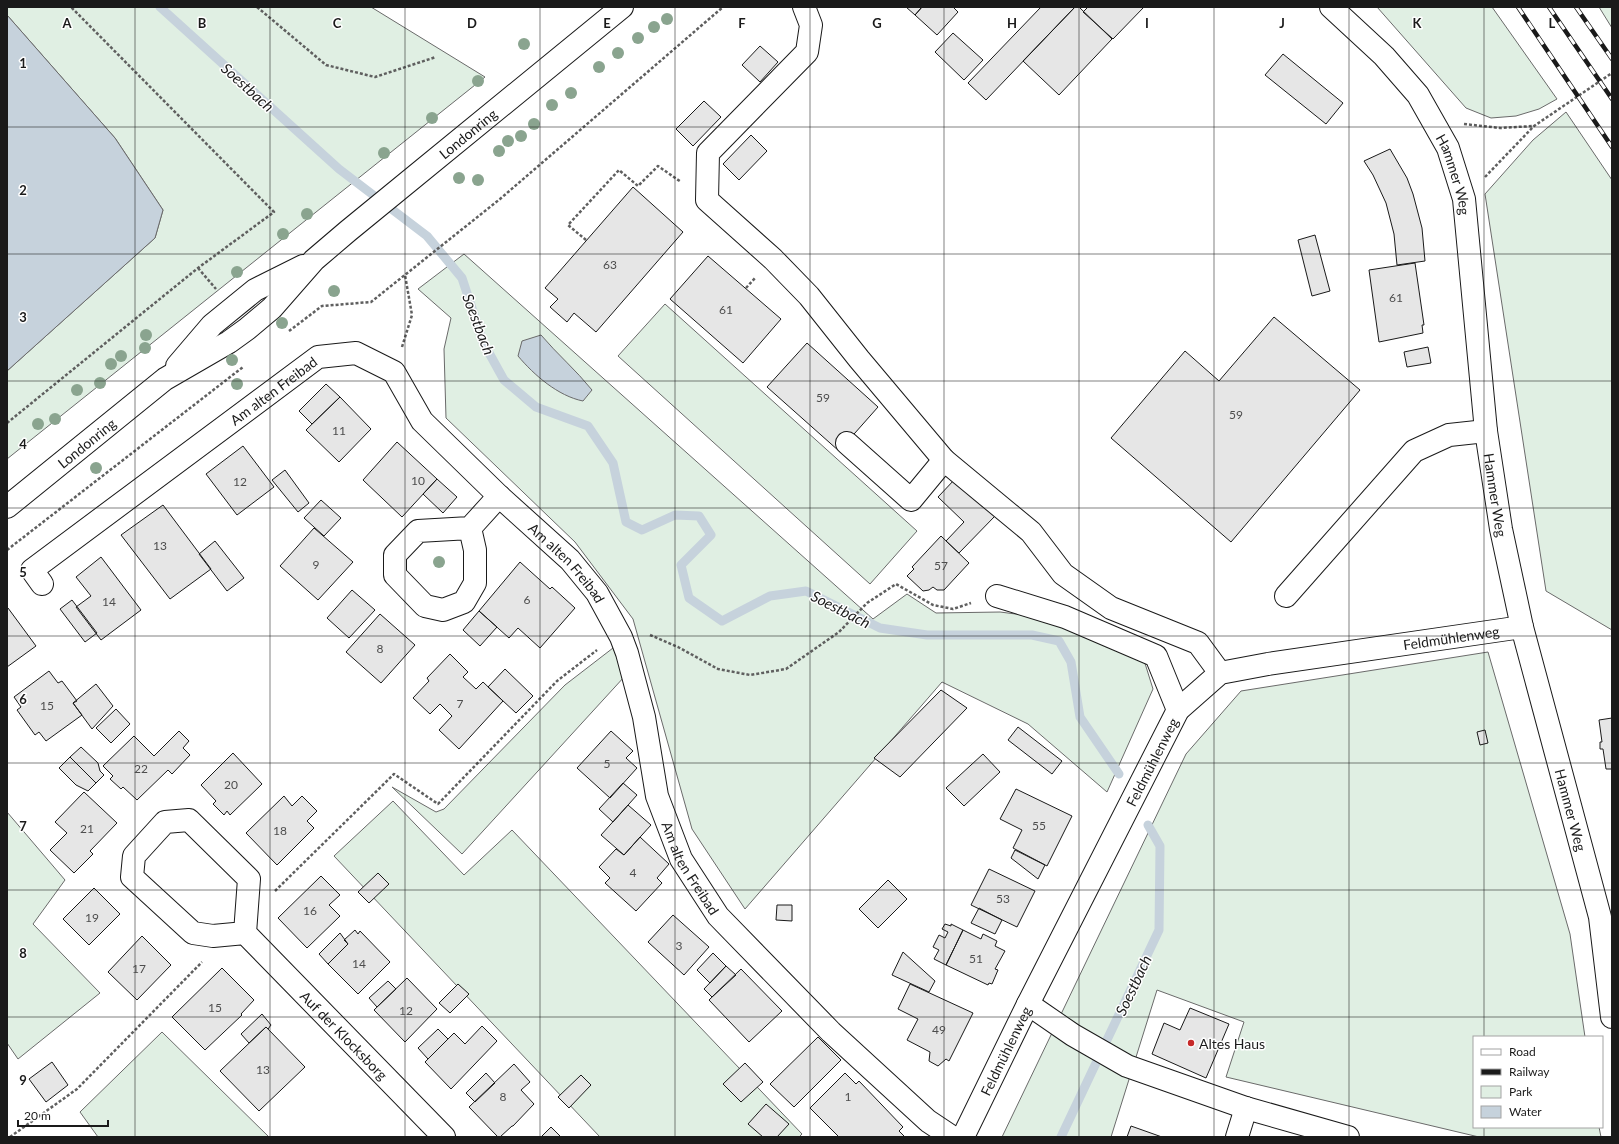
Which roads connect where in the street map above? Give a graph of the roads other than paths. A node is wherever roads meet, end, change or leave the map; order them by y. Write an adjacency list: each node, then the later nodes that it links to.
1 (622, 7): 8 (street, Londonring)
2 (804, 7): 6 (street)
3 (1331, 7): 4 (street, Hammer Weg)
4 (1486, 431): 12 (street); 13 (street, Hammer Weg)
5 (847, 443): 6 (street)
6 (944, 460): 14 (street)
7 (499, 496): 9 (street); 10 (street, Am alten Freibad); 21 (street, Am alten Freibad)
8 (7, 506)
9 (470, 528)
10 (42, 584)
11 (997, 596): 15 (street)
12 (1286, 596)
13 (1522, 627): 14 (street, Feldmühlenweg); 18 (street, Hammer Weg)
14 (1220, 674): 15 (street, Feldmühlenweg)
15 (1178, 710): 17 (street, Feldmühlenweg)
16 (245, 934): 16 (street); 20 (street, Auf der Klocksborg)
17 (1028, 1004): 19 (street); 22 (street, Feldmühlenweg)
18 (1612, 1016)
19 (1246, 1108): 23 (street); 24 (street)
20 (444, 1137)
21 (952, 1137)
22 (963, 1137)
23 (1237, 1137)
24 (1348, 1137)

